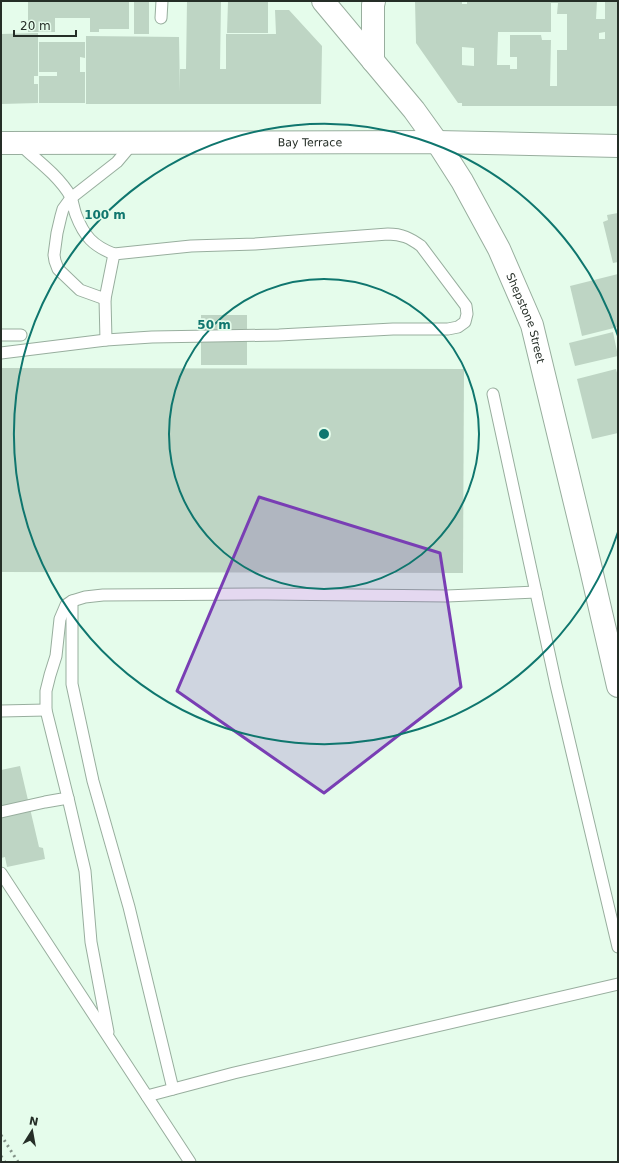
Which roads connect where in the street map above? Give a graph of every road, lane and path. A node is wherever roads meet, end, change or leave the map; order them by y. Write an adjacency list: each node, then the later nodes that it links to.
1 (162, 1): 4 (lane)
2 (323, 1): 5 (main road, Shepstone Street)
3 (374, 1): 5 (main road)
4 (160, 18)
5 (373, 61): 6 (main road, Shepstone Street)
6 (437, 142): 8 (main road, Bay Terrace); 9 (main road, Bay Terrace); 20 (main road, Shepstone Street)
7 (10, 143): 8 (main road, Bay Terrace); 10 (lane)
8 (133, 143): 10 (lane)
9 (618, 146)
10 (71, 198): 11 (lane); 12 (lane)
11 (114, 254): 12 (lane); 15 (lane)
12 (105, 299): 15 (lane)
13 (1, 335): 14 (lane)
14 (21, 335)
15 (106, 340): 16 (lane)
16 (1, 353)
17 (493, 394): 18 (lane)
18 (536, 592): 19 (lane); 26 (lane)
19 (72, 601): 21 (lane); 29 (lane)
20 (618, 686)
21 (46, 710): 22 (lane); 23 (lane)
22 (1, 711)
23 (68, 798): 24 (lane); 28 (lane)
24 (1, 812)
25 (1, 873): 28 (lane)
26 (618, 947)
27 (618, 984): 29 (lane)
28 (109, 1038): 30 (lane)
29 (173, 1090): 30 (lane)
30 (147, 1096): 31 (lane)
31 (190, 1162)

